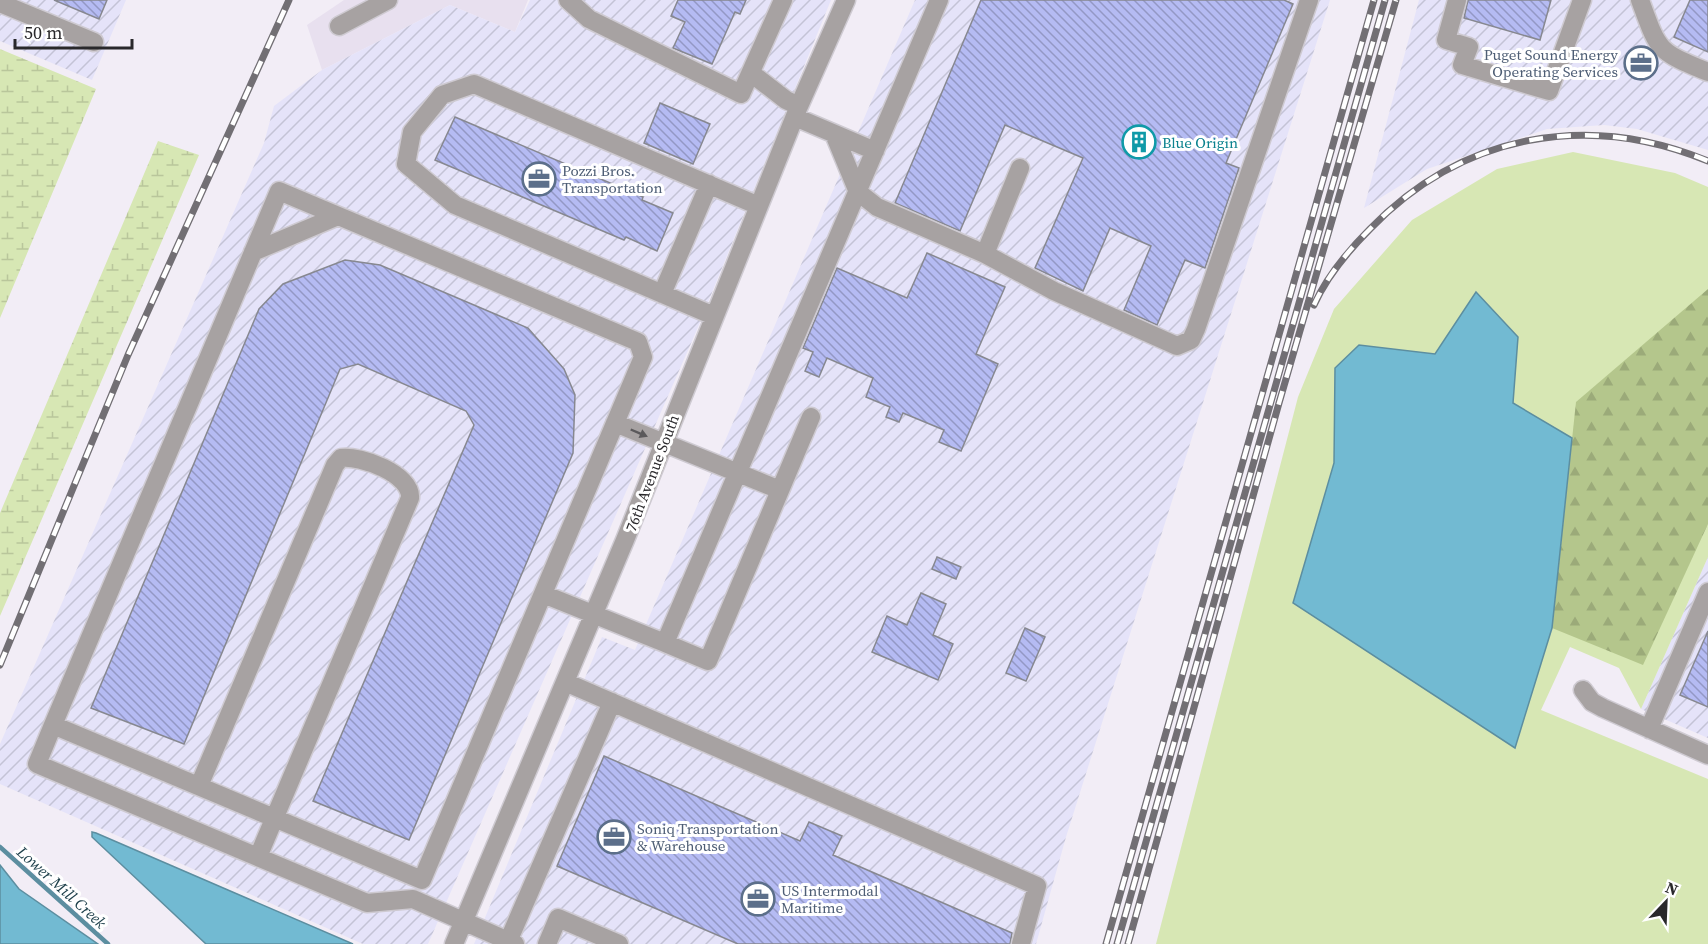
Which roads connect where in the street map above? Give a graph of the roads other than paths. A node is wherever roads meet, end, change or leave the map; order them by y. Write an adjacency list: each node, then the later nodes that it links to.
1 (388, 0): 11 (street)
2 (568, 0): 14 (street)
3 (783, 0): 14 (street)
4 (846, 0): 15 (street, 76th Avenue South)
5 (939, 0): 17 (street)
6 (1310, 0): 24 (street)
7 (1457, 0): 8 (street)
8 (1582, 0)
9 (1640, 0): 13 (street)
10 (0, 3): 12 (street)
11 (339, 26)
12 (94, 42)
13 (1708, 72)
14 (751, 73): 15 (street)
15 (797, 112): 16 (street); 21 (street, 76th Avenue South)
16 (834, 134): 17 (street); 20 (street)
17 (875, 151): 20 (street)
18 (1020, 168): 24 (street)
19 (709, 184): 21 (street); 25 (street); 25 (street)
20 (858, 192): 24 (street); 30 (street)
21 (759, 206): 26 (street, 76th Avenue South)
22 (338, 216): 23 (street); 23 (street); 28 (street)
23 (253, 252): 39 (street)
24 (985, 254)
25 (662, 294): 26 (street)
26 (714, 316): 29 (street, 76th Avenue South)
27 (810, 417): 31 (street)
28 (615, 423): 29 (street, one-way to 29); 33 (street)
29 (663, 443): 30 (street); 34 (street, 76th Avenue South)
30 (738, 472): 31 (street); 35 (street)
31 (780, 490): 35 (street)
32 (1708, 592): 40 (street)
33 (543, 594): 34 (street); 43 (street)
34 (594, 615): 35 (street); 36 (street, 76th Avenue South)
35 (665, 643)
36 (565, 682): 38 (street); 45 (street, 76th Avenue South)
37 (1583, 690): 40 (street)
38 (612, 702): 46 (street); 50 (street)
39 (53, 725): 42 (street); 44 (street)
40 (1649, 729): 41 (street)
41 (1708, 755)
42 (200, 786): 43 (street); 43 (street)
43 (275, 818): 44 (street)
44 (258, 858): 45 (street)
45 (464, 922): 46 (street); 47 (street, 76th Avenue South)
46 (510, 943)
47 (454, 944)
48 (547, 944): 49 (street)
49 (619, 944)
50 (1021, 944)

